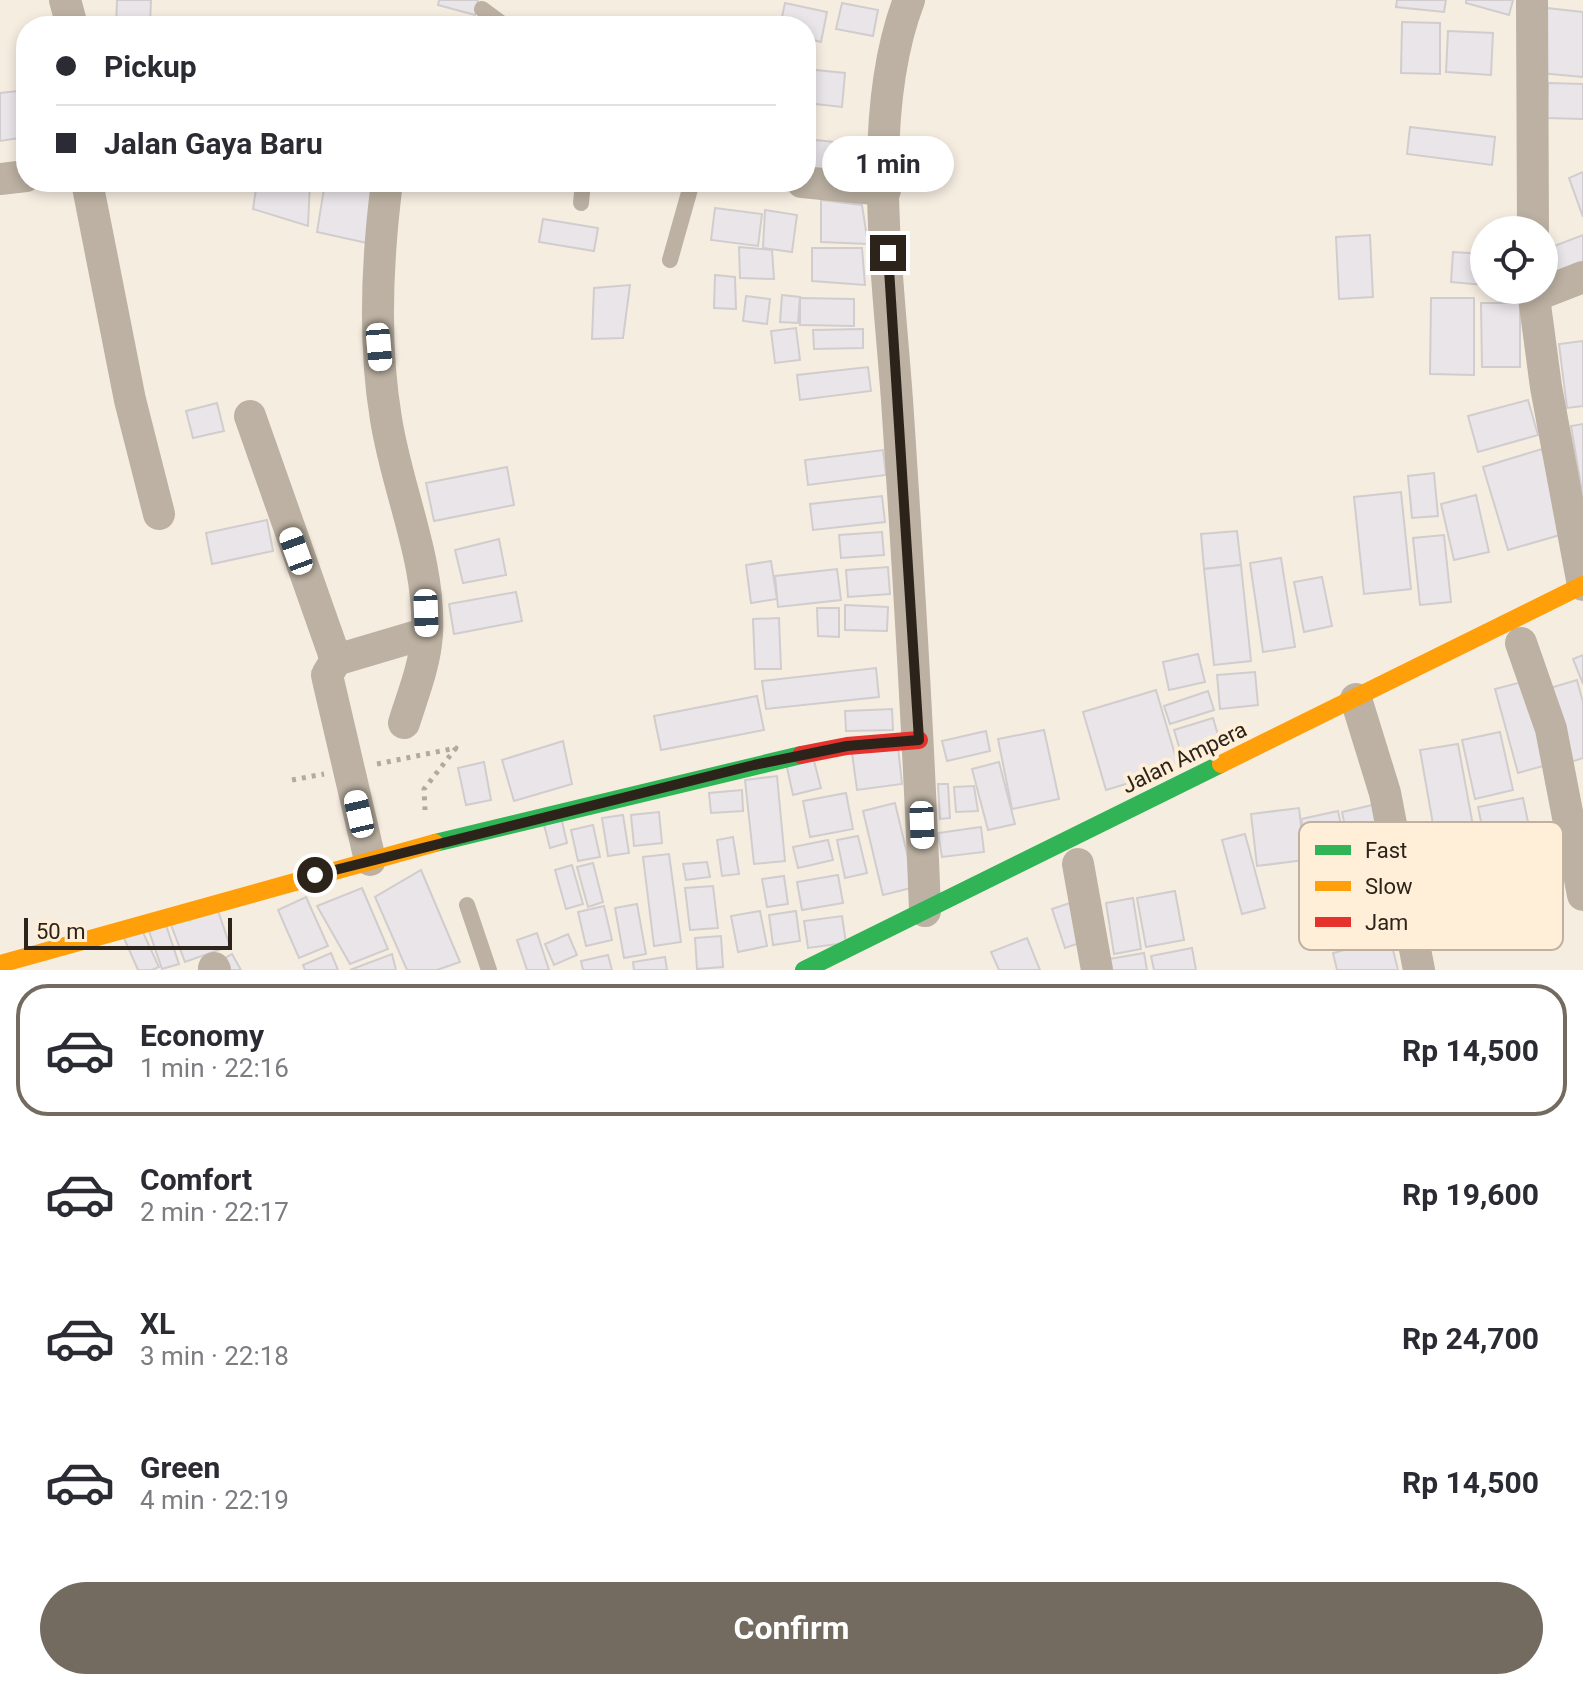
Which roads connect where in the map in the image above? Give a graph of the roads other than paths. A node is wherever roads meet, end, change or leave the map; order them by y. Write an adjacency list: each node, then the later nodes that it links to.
1 (909, 0): 6 (street)
2 (1532, 0): 12 (street)
3 (482, 9): 4 (lane)
4 (491, 16)
5 (816, 183): 6 (street)
6 (885, 190): 25 (street)
7 (89, 192): 18 (street)
8 (386, 192): 20 (street)
9 (582, 192): 11 (lane)
10 (689, 192): 13 (lane)
11 (581, 203)
12 (1533, 216)
13 (670, 260)
14 (1583, 277): 15 (street)
15 (1558, 285)
16 (1535, 304): 19 (street)
17 (250, 416): 22 (street)
18 (159, 514)
19 (1583, 585): 23 (street, Jalan Ampera)
20 (427, 633): 22 (street); 24 (street)
21 (1520, 643): 29 (street)
22 (336, 660): 27 (street)
23 (1362, 716): 26 (street); 31 (street, Jalan Ampera)
24 (404, 723)
25 (919, 740): 27 (street); 31 (street)
26 (1391, 822)
27 (370, 860): 33 (street)
28 (1078, 864): 36 (street)
29 (1583, 895)
30 (467, 905): 35 (lane)
31 (925, 911): 34 (street, Jalan Ampera)
32 (1415, 950): 37 (street)
33 (0, 964)
34 (812, 968)
35 (489, 970)
36 (1097, 970)
37 (1419, 970)

